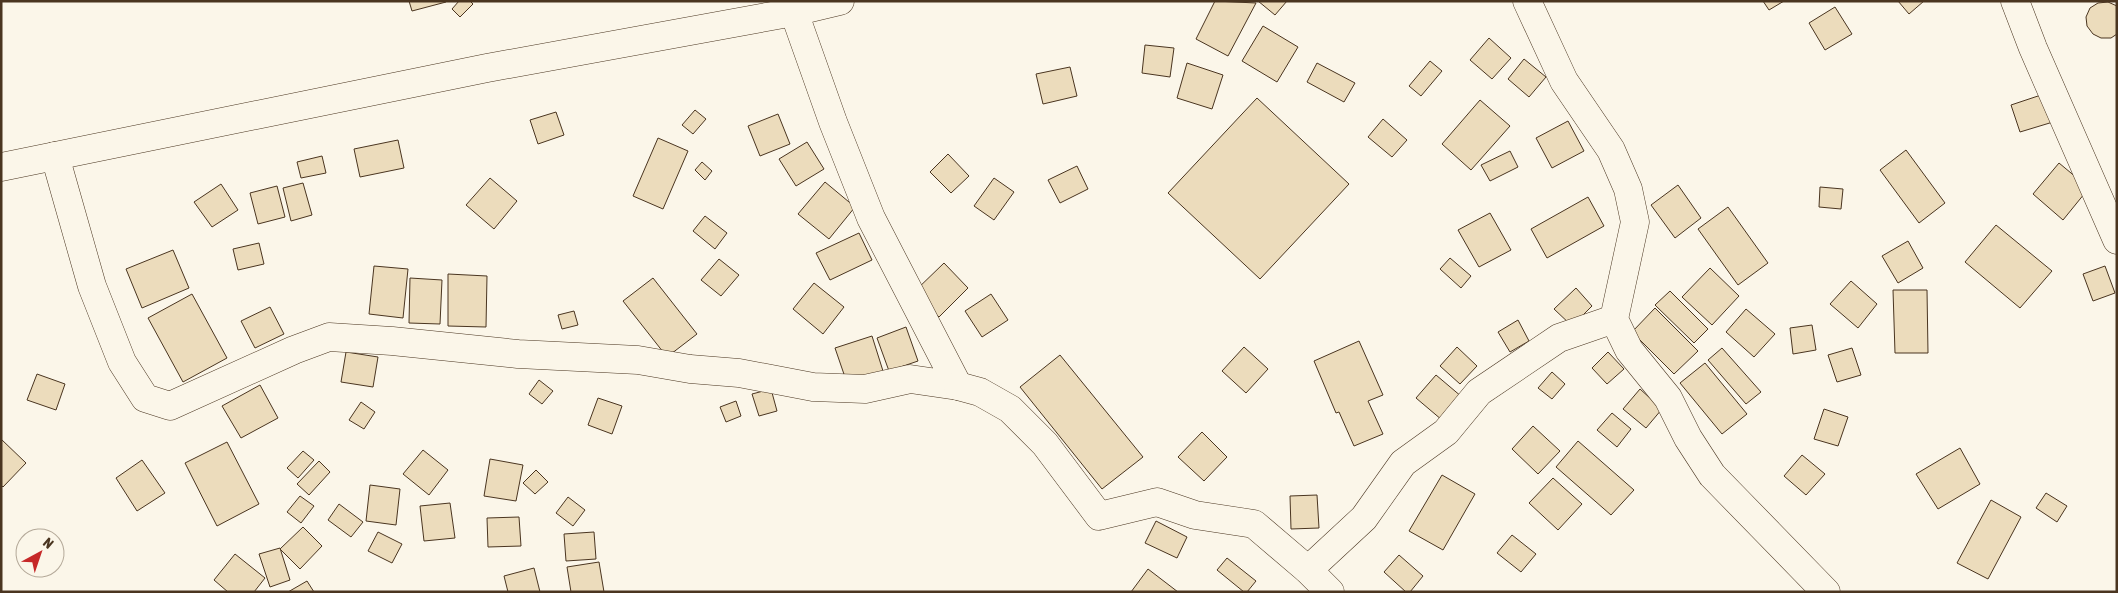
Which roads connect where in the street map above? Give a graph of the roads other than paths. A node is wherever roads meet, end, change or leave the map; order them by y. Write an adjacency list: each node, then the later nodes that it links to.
1 (840, 1): 4 (street)
2 (1527, 1): 8 (street)
3 (2015, 1): 7 (street)
4 (794, 12): 5 (street); 9 (street)
5 (55, 156): 6 (street); 9 (street)
6 (1, 167)
7 (2117, 240)
8 (1614, 319): 10 (street); 12 (street)
9 (958, 386): 10 (street)
10 (1308, 570): 11 (street)
11 (1330, 592)
12 (1826, 592)

